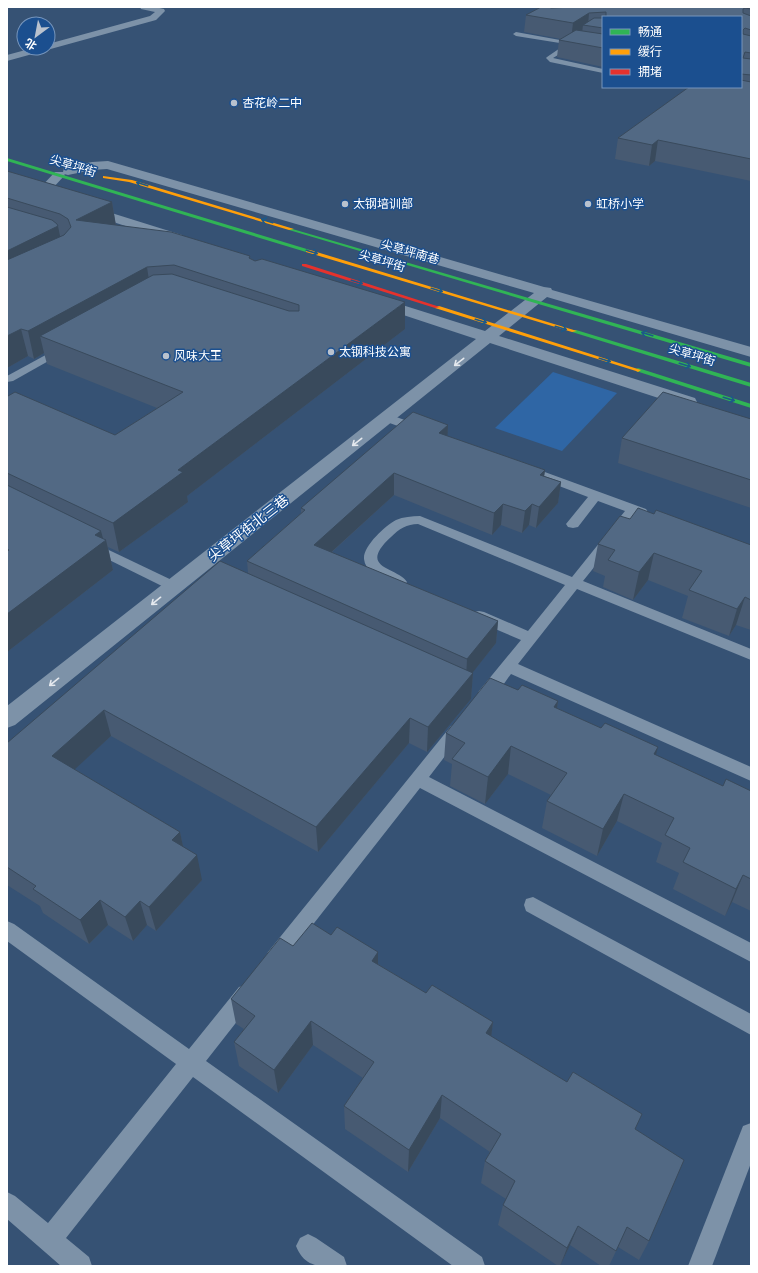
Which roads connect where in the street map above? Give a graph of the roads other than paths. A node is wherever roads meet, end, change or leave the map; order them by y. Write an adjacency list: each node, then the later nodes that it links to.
1 (144, 7): 5 (street)
2 (602, 32): 4 (lane)
3 (516, 34): 4 (lane)
4 (572, 43): 6 (lane); 7 (lane)
5 (56, 45)
6 (602, 49)
7 (602, 71)
8 (7, 152): 10 (main road, 尖草坪街)
9 (7, 159): 10 (main road, 尖草坪街)
10 (63, 173): 11 (main road); 12 (street); 15 (street, 尖草坪南巷); 19 (main road, one-way to 10); 20 (main road, 尖草坪街); 22 (main road, 尖草坪街, one-way to 22)
11 (82, 193)
12 (189, 242)
13 (293, 262): 23 (main road, one-way to 23)
14 (300, 278): 16 (street)
15 (546, 291): 16 (street, 尖草坪街北三巷); 18 (street, 尖草坪南巷)
16 (490, 338): 24 (street, 尖草坪街北三巷, one-way to 24); 25 (street)
17 (71, 344): 21 (lane)
18 (751, 352)
19 (751, 365)
20 (751, 376)
21 (9, 379)
22 (751, 386)
23 (751, 406)
24 (388, 418): 26 (lane); 34 (street, 尖草坪街北三巷, one-way to 34)
25 (751, 422)
26 (432, 434)
27 (529, 470): 28 (lane)
28 (596, 495): 29 (lane); 31 (lane)
29 (633, 509): 30 (lane); 33 (lane)
30 (655, 517)
31 (573, 524)
32 (83, 541): 34 (lane)
33 (574, 584): 35 (lane); 37 (lane); 38 (lane)
34 (174, 586): 40 (street, 尖草坪街北三巷, one-way to 40)
35 (411, 586)
36 (467, 611): 37 (lane)
37 (530, 638): 39 (lane)
38 (751, 655)
39 (508, 666): 41 (lane); 42 (lane)
40 (7, 719)
41 (751, 774)
42 (418, 779): 45 (lane); 47 (lane)
43 (533, 905): 46 (lane)
44 (7, 930): 47 (lane)
45 (751, 953)
46 (751, 1025)
47 (190, 1063): 51 (lane); 55 (lane)
48 (751, 1134): 49 (lane)
49 (745, 1170): 56 (lane)
50 (7, 1204): 51 (lane)
51 (49, 1240): 53 (lane)
52 (308, 1246): 54 (lane)
53 (80, 1266)
54 (335, 1266)
55 (473, 1266)
56 (700, 1266)

